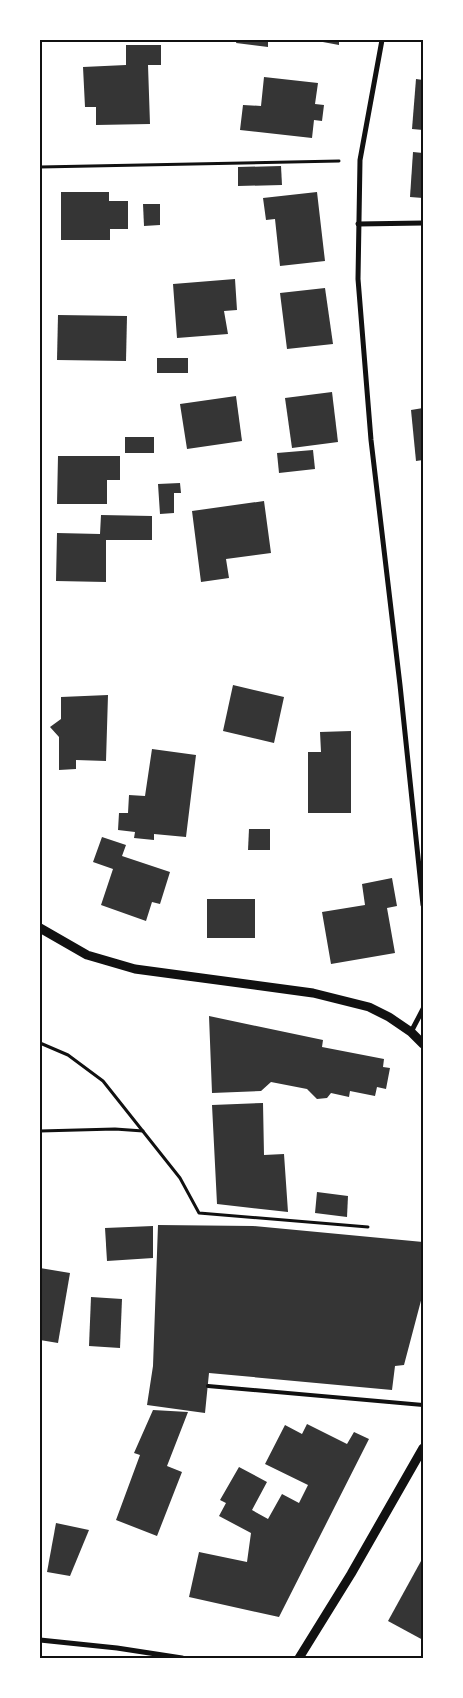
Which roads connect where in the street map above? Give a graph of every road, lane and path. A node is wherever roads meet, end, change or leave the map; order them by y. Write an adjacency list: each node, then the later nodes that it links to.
1 (382, 40): 2 (street)
2 (360, 160): 3 (path); 5 (street)
3 (40, 166)
4 (423, 223): 5 (street)
5 (358, 224): 6 (street)
6 (423, 905)
7 (41, 932): 9 (street)
8 (423, 1009): 9 (street)
9 (410, 1032): 11 (street)
10 (40, 1043): 13 (path)
11 (423, 1044)
12 (40, 1131): 13 (path)
13 (144, 1131): 14 (path)
14 (368, 1227)
15 (208, 1386): 16 (lane)
16 (423, 1404)
17 (423, 1448): 20 (street)
18 (40, 1640): 19 (street)
19 (182, 1658)
20 (298, 1658)

